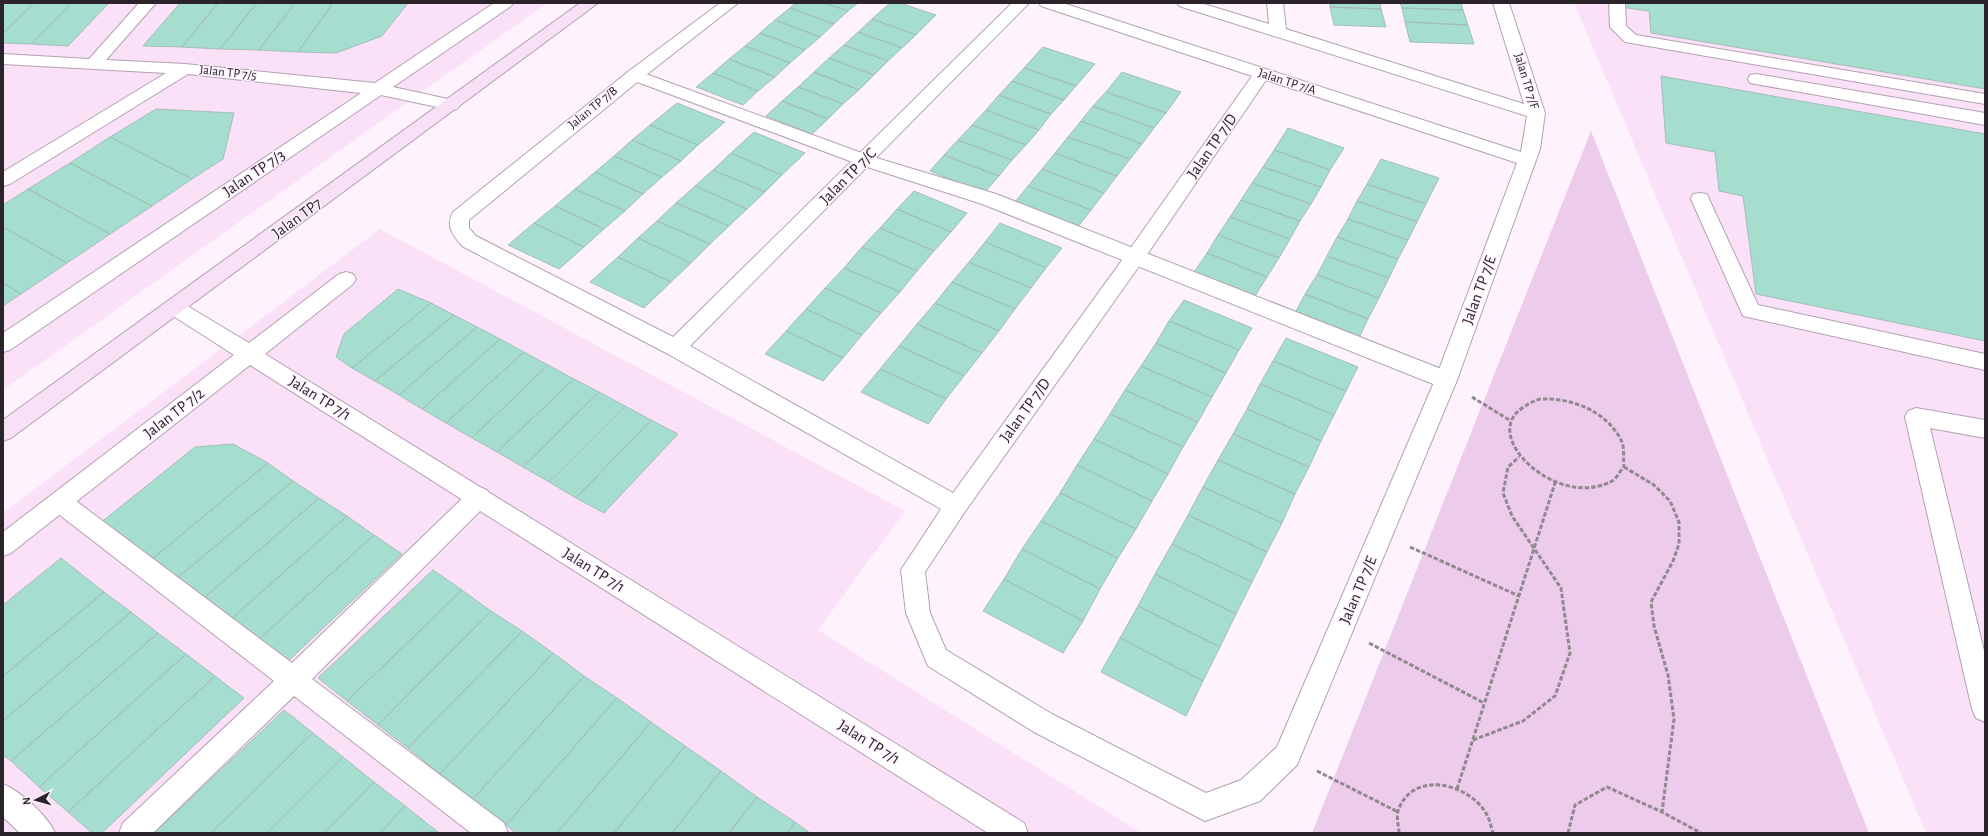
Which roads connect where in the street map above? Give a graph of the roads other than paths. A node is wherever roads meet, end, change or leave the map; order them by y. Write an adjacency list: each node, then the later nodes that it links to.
1 (148, 3): 13 (street)
2 (505, 3): 18 (street, Jalan TP 7/3)
3 (590, 3): 20 (street, Jalan TP7)
4 (730, 3): 16 (street, Jalan TP 7/B)
5 (1021, 3): 23 (street, Jalan TP 7/C)
6 (1046, 3): 15 (street, Jalan TP 7/A)
7 (1185, 3): 11 (street)
8 (1275, 3): 11 (street)
9 (1501, 3): 21 (street, Jalan TP 7/F)
10 (1617, 3): 19 (street)
11 (1278, 32): 21 (street)
12 (3, 59): 13 (street, Jalan TP 7/5)
13 (93, 64): 14 (street, Jalan TP 7/5)
14 (185, 69): 18 (street, Jalan TP 7/5); 25 (street)
15 (1262, 73): 24 (street, Jalan TP 7/A); 27 (street, Jalan TP 7/D)
16 (635, 75): 23 (street); 31 (street, Jalan TP 7/B)
17 (1756, 79): 22 (street)
18 (378, 89): 20 (street, Jalan TP 7/5); 30 (street, Jalan TP 7/3)
19 (1985, 99)
20 (451, 105): 29 (street, Jalan TP7)
21 (1536, 113): 24 (street, Jalan TP 7/F)
22 (1985, 119)
23 (864, 160): 27 (street); 31 (street, Jalan TP 7/C)
24 (1527, 160): 34 (street, Jalan TP 7/E)
25 (3, 180)
26 (1700, 199): 33 (street)
27 (1135, 257): 34 (street); 39 (street, Jalan TP 7/D)
28 (346, 279): 32 (street, Jalan TP 7/2)
29 (174, 307): 32 (street, Jalan TP 7/1); 36 (street, Jalan TP7)
30 (3, 344)
31 (675, 348): 39 (street)
32 (250, 354): 37 (street, Jalan TP 7/1); 38 (street, Jalan TP 7/2)
33 (1985, 362)
34 (1446, 380): 43 (street, Jalan TP 7/E)
35 (1985, 429): 42 (street)
36 (3, 432)
37 (479, 497): 41 (street); 48 (street, Jalan TP 7/1)
38 (60, 502): 40 (street, Jalan TP 7/2); 41 (street)
39 (956, 506): 43 (street, Jalan TP 7/D)
40 (3, 546)
41 (293, 680): 46 (street); 47 (street)
42 (1985, 709)
43 (1043, 723)
44 (3, 798): 45 (street)
45 (41, 833)
46 (133, 833)
47 (494, 833)
48 (1014, 833)

